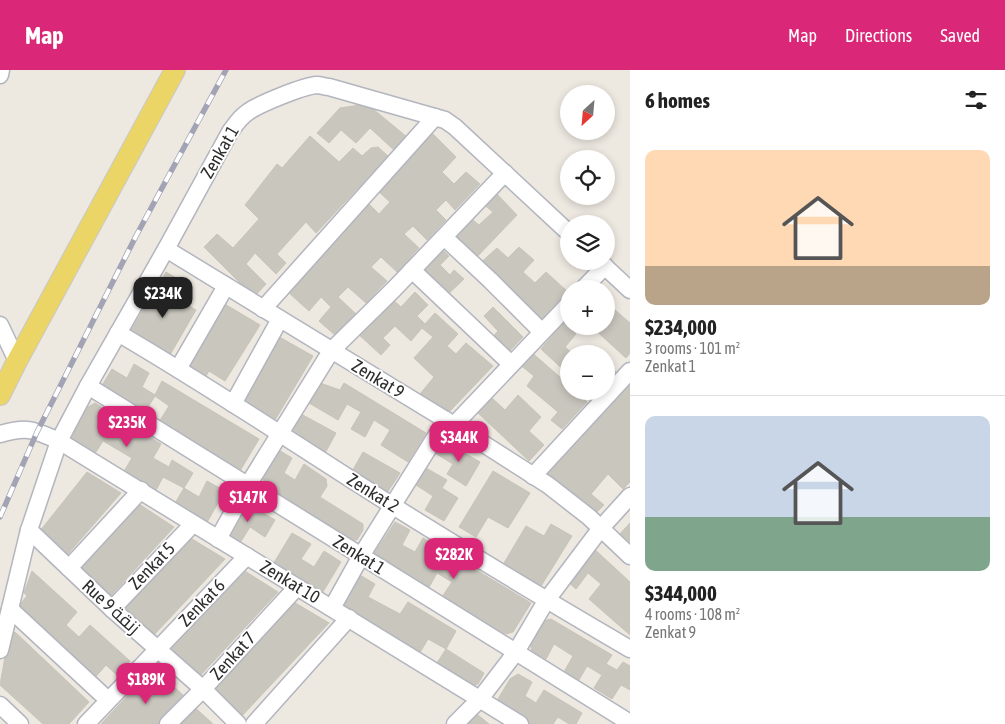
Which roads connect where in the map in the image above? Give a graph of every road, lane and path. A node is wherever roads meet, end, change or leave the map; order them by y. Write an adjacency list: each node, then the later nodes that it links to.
1 (1, 70): 3 (street)
2 (175, 70): 22 (main road)
3 (0, 74)
4 (435, 118): 5 (street, Zenkat 1); 8 (street, Zenkat 1); 15 (street)
5 (504, 173): 6 (street); 7 (street)
6 (560, 225)
7 (444, 237): 9 (street); 19 (street)
8 (166, 249): 13 (street, Zenkat 9); 20 (street, Zenkat 1)
9 (412, 270): 21 (street); 23 (street)
10 (597, 270): 12 (street)
11 (608, 270): 14 (street)
12 (590, 280)
13 (226, 286): 15 (street, Zenkat 9); 24 (street)
14 (630, 290)
15 (263, 309): 17 (street, Zenkat 9)
16 (560, 313): 19 (street)
17 (280, 319): 21 (street, Zenkat 9); 28 (street)
18 (0, 325): 22 (street)
19 (542, 332): 23 (street)
20 (118, 333): 24 (street, Zenkat 2); 26 (street, Zenkat 1)
21 (331, 351): 29 (street, Zenkat 9); 30 (street)
22 (17, 361): 27 (main road)
23 (511, 364): 29 (street)
24 (178, 369): 28 (street, Zenkat 2)
25 (630, 371): 33 (street)
26 (88, 386): 32 (street, Zenkat 1); 34 (street, Zenkat 1)
27 (1, 389)
28 (233, 404): 30 (street, Zenkat 2)
29 (450, 422): 33 (street, Zenkat 9); 37 (street)
30 (281, 433): 34 (street); 37 (street, Zenkat 2)
31 (0, 434): 32 (street, Zenkat 10)
32 (59, 441): 35 (street, Zenkat 10); 40 (street, Zenkat 1)
33 (533, 476): 39 (street, Zenkat 9)
34 (248, 486): 41 (street); 43 (street, Zenkat 1)
35 (141, 490): 38 (street, Zenkat 10); 45 (street)
36 (630, 496): 39 (street)
37 (393, 505): 43 (street); 47 (street, Zenkat 2)
38 (193, 524): 41 (street, Zenkat 10); 50 (street, Zenkat 5)
39 (601, 528): 44 (street, Zenkat 9); 47 (street)
40 (29, 530): 45 (street, Rue 9 زنقة); 49 (street, Zenkat 1)
41 (218, 539): 42 (street, Zenkat 10)
42 (247, 556): 46 (street, Zenkat 10); 52 (street, Zenkat 6)
43 (361, 556): 48 (street); 55 (street, Zenkat 1)
44 (630, 556)
45 (69, 568): 50 (street, Rue 9 زنقة)
46 (297, 587): 48 (street, Zenkat 10); 56 (street, Zenkat 7)
47 (546, 601): 53 (street, Zenkat 2); 55 (street)
48 (332, 608): 51 (street, Zenkat 10)
49 (10, 609): 54 (street, Zenkat 1); 58 (street)
50 (112, 609): 52 (street, Rue 9 زنقة)
51 (349, 618): 57 (street, Zenkat 10); 65 (street)
52 (157, 648): 56 (street, Rue 9 زنقة); 58 (street, Zenkat 6)
53 (630, 649)
54 (0, 650)
55 (516, 652): 57 (street); 60 (street, Zenkat 1)
56 (203, 689): 63 (street, Zenkat 7); 64 (street, Rue 9 زنقة)
57 (480, 699): 66 (street); 67 (street, Zenkat 10)
58 (108, 700): 62 (street, Zenkat 6)
59 (0, 705): 61 (street)
60 (630, 723)
61 (20, 724)
62 (86, 724)
63 (168, 724)
64 (238, 724)
65 (254, 724)
66 (455, 724)
67 (520, 724)

